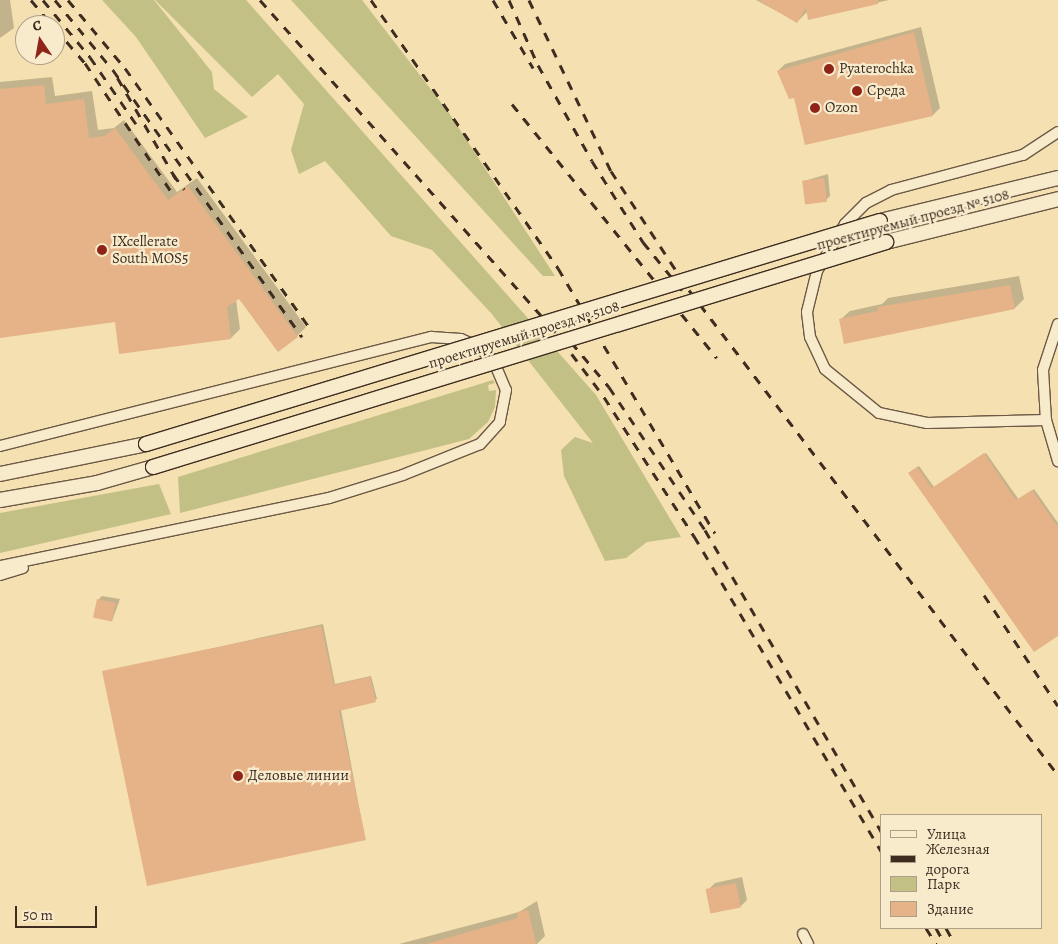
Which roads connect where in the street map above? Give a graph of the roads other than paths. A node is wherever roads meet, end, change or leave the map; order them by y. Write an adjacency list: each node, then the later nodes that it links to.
1 (1058, 132): 5 (street)
2 (1058, 178): 8 (main road, проектируемый проезд № 5108, bridge)
3 (1058, 199): 9 (main road, проектируемый проезд № 5108, bridge)
4 (1058, 324): 5 (street)
5 (1046, 420): 7 (street)
6 (0, 446): 10 (street)
7 (1058, 461)
8 (0, 474)
9 (0, 500)
10 (71, 554): 11 (street); 12 (street)
11 (0, 566)
12 (0, 575)
13 (803, 934): 14 (street)
14 (808, 944)

